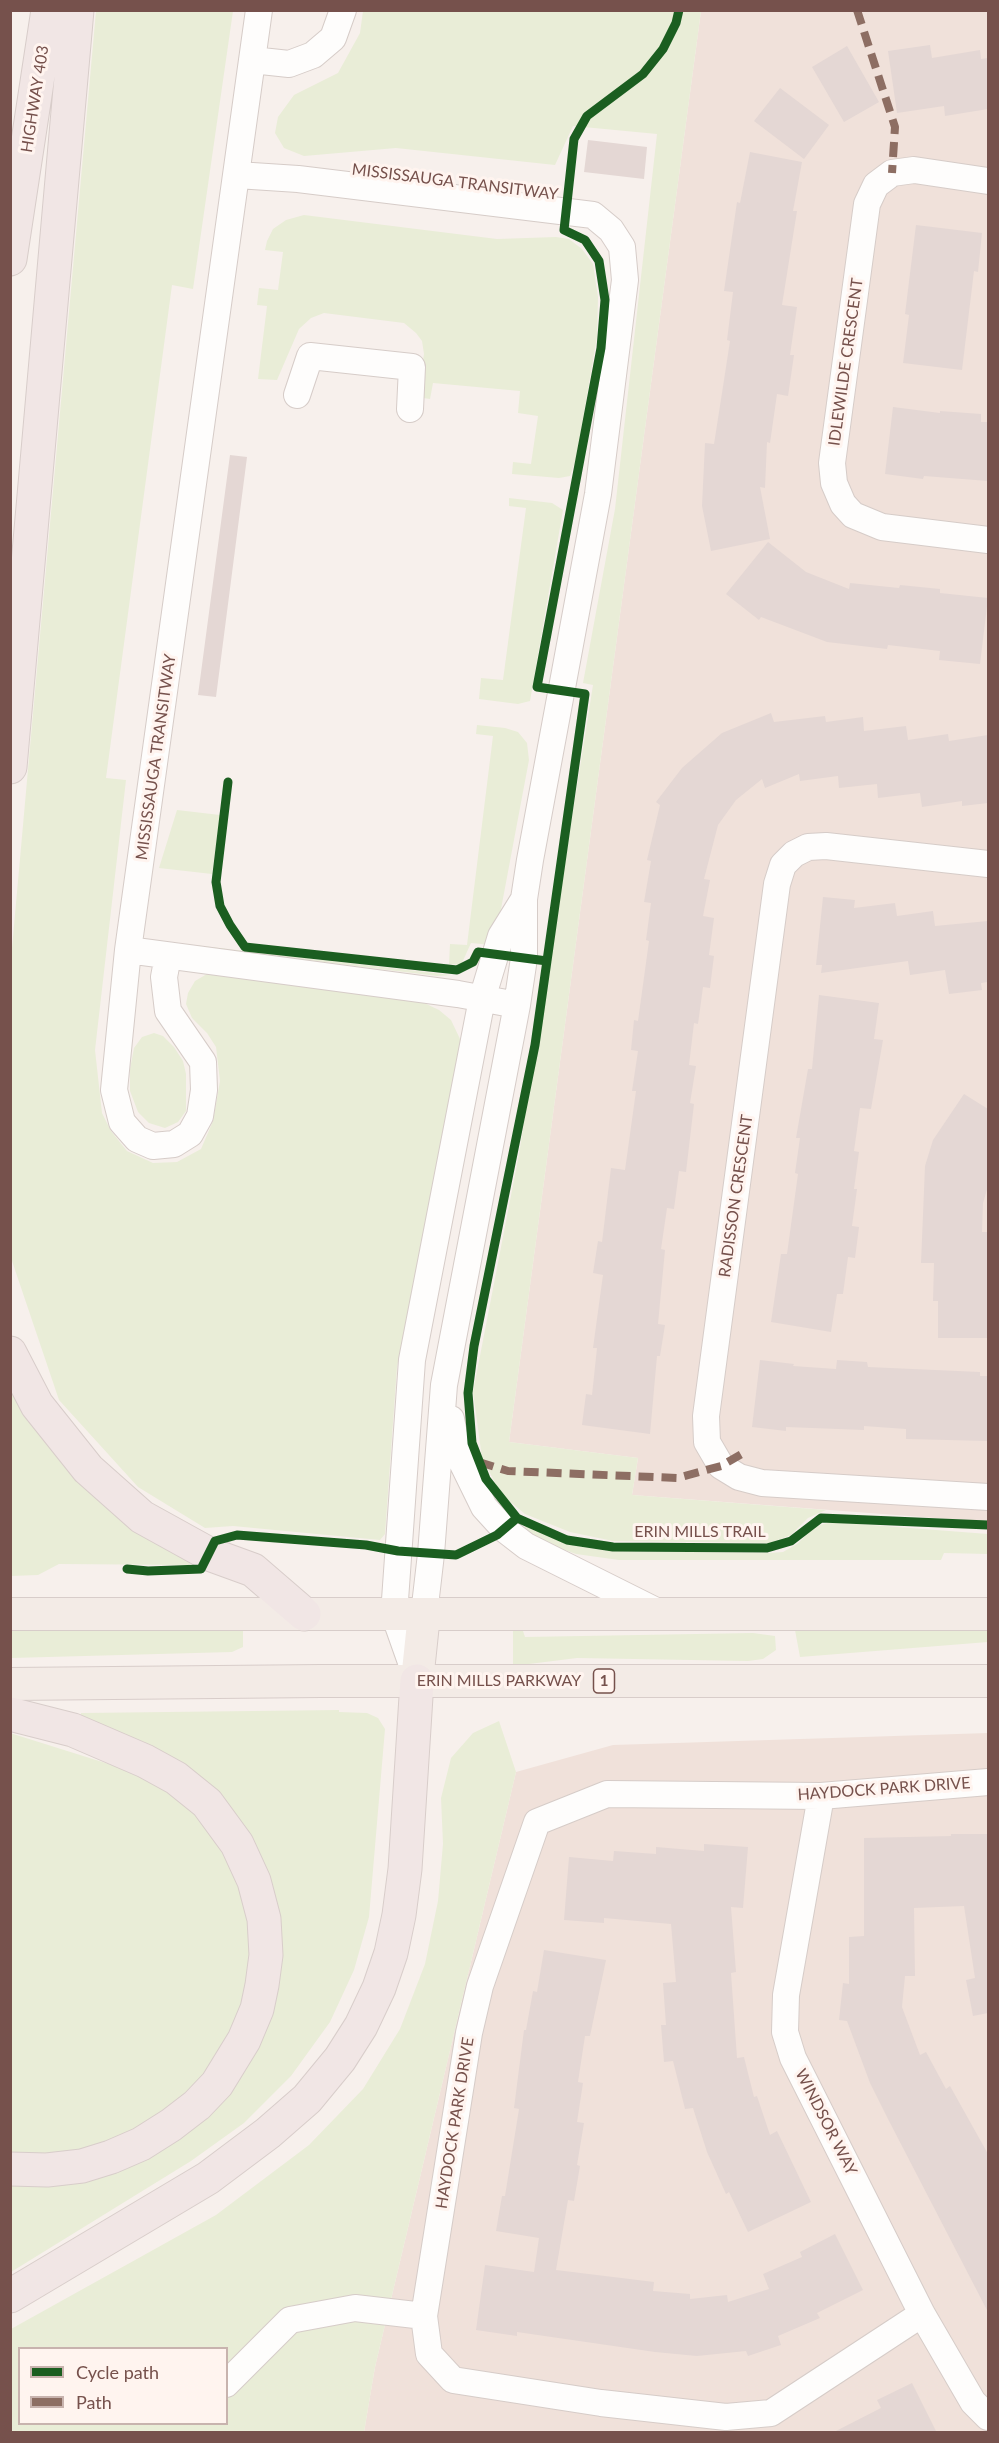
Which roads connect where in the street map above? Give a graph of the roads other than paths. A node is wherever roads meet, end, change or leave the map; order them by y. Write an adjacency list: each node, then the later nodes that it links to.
1 (48, 10): 8 (highway, HIGHWAY 403)
2 (77, 10): 12 (highway)
3 (259, 10): 5 (street, MISSISSAUGA TRANSITWAY)
4 (343, 10): 5 (street)
5 (252, 60): 6 (street, MISSISSAUGA TRANSITWAY)
6 (237, 175): 14 (street, MISSISSAUGA TRANSITWAY); 15 (street, MISSISSAUGA TRANSITWAY)
7 (988, 182): 11 (street, IDLEWILDE CRESCENT)
8 (10, 259)
9 (297, 395): 10 (street)
10 (410, 409)
11 (988, 540)
12 (10, 767)
13 (988, 864): 21 (street, RADISSON CRESCENT)
14 (524, 899): 17 (street); 18 (street)
15 (128, 950): 16 (street); 16 (street, MISSISSAUGA TRANSITWAY)
16 (168, 956): 17 (street)
17 (482, 999): 18 (street); 24 (street)
18 (517, 1005): 20 (street)
19 (10, 1353): 23 (highway)
20 (444, 1385): 25 (street); 26 (street)
21 (988, 1497)
22 (10, 1614): 23 (main road)
23 (304, 1614): 24 (main road)
24 (394, 1614): 25 (main road); 28 (street)
25 (424, 1614): 26 (main road); 28 (main road)
26 (663, 1614): 27 (main road)
27 (988, 1614)
28 (417, 1681): 29 (main road, ERIN MILLS PARKWAY / 1); 30 (main road, ERIN MILLS PARKWAY / 1); 35 (highway)
29 (988, 1681)
30 (10, 1684)
31 (10, 1714): 34 (highway)
32 (988, 1782): 33 (street, HAYDOCK PARK DRIVE)
33 (821, 1796): 36 (street, WINDSOR WAY); 37 (street, HAYDOCK PARK DRIVE)
34 (10, 2169)
35 (10, 2296)
36 (922, 2314): 37 (street, HAYDOCK PARK DRIVE); 39 (street, WINDSOR WAY)
37 (424, 2316): 38 (street)
38 (228, 2382)
39 (988, 2417)

